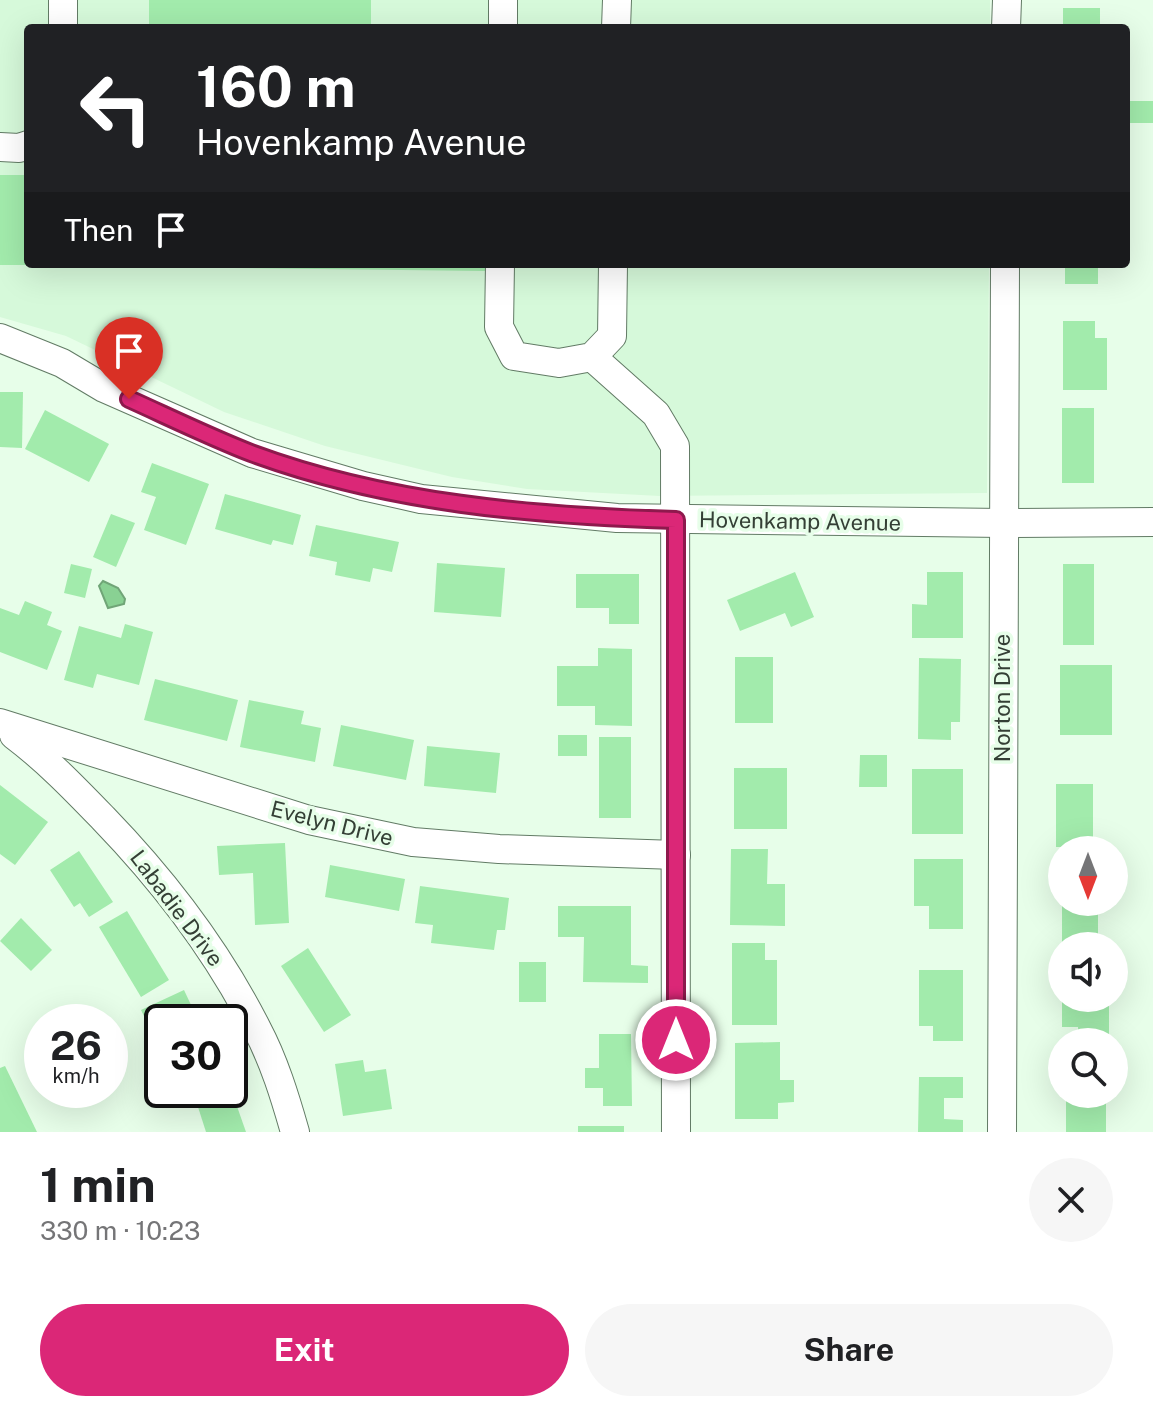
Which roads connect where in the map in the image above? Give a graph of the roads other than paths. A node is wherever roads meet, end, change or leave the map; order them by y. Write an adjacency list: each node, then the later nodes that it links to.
1 (63, 0): 5 (street)
2 (503, 0): 6 (street)
3 (617, 0): 7 (street)
4 (1007, 0): 8 (street)
5 (63, 24)
6 (503, 24)
7 (616, 24)
8 (1006, 24)
9 (24, 146): 10 (street)
10 (0, 147)
11 (500, 268): 15 (street)
12 (613, 268): 15 (street)
13 (1005, 268): 18 (street, Norton Drive)
14 (0, 338): 16 (street, Hovenkamp Avenue)
15 (592, 357): 16 (street)
16 (676, 520): 18 (street, Hovenkamp Avenue); 20 (street)
17 (1153, 522): 18 (street, Hovenkamp Avenue)
18 (1003, 523): 23 (street, Norton Drive)
19 (0, 724): 20 (street, Evelyn Drive); 21 (street, Labadie Drive)
20 (676, 855): 22 (street)
21 (295, 1132)
22 (676, 1132)
23 (1002, 1132)

